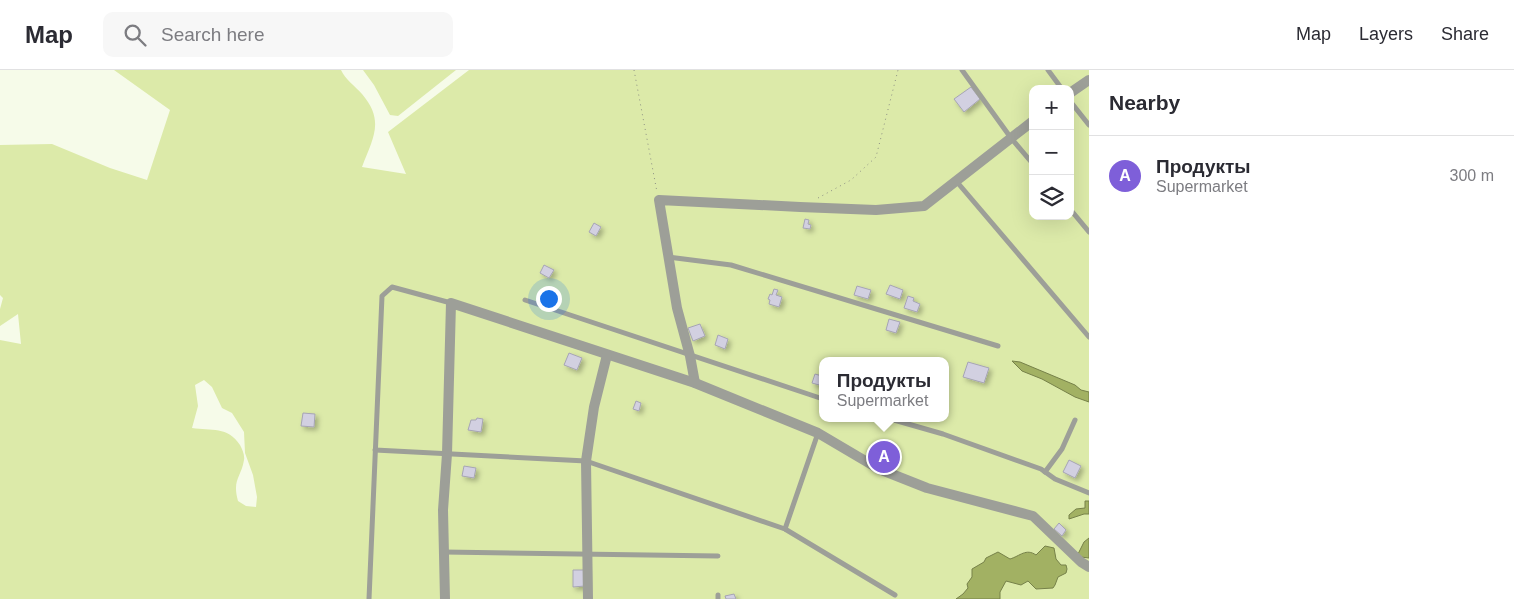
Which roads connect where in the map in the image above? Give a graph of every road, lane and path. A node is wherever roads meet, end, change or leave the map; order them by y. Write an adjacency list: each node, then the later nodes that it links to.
1 (634, 70): 15 (path)
2 (898, 70): 14 (path)
3 (962, 70): 11 (lane)
4 (1048, 70): 6 (lane)
5 (1089, 80): 7 (street)
6 (1059, 85)
7 (1074, 90)
8 (1074, 106): 10 (lane)
9 (1029, 124): 11 (street)
10 (1089, 125)
11 (1011, 138): 12 (lane); 13 (street)
12 (1029, 159)
13 (957, 182): 15 (street); 21 (lane)
14 (817, 198)
15 (659, 200): 18 (street)
16 (1074, 215): 17 (lane)
17 (1089, 232)
18 (668, 257): 22 (lane); 24 (street)
19 (525, 300): 24 (lane)
20 (450, 303): 23 (street); 30 (lane); 31 (street)
21 (1089, 337)
22 (998, 346)
23 (607, 355): 25 (street); 32 (street)
24 (690, 356): 25 (street); 26 (lane)
25 (695, 383): 29 (street)
26 (819, 398)
27 (1075, 420): 33 (lane)
28 (901, 422): 33 (lane)
29 (818, 433): 35 (lane); 39 (street)
30 (375, 450): 31 (lane); 41 (lane)
31 (447, 454): 32 (lane); 36 (street)
32 (586, 461): 35 (lane); 37 (street)
33 (1045, 472): 34 (lane)
34 (1089, 493)
35 (785, 529): 40 (lane)
36 (444, 552): 37 (lane); 42 (street)
37 (587, 555): 38 (lane); 43 (street)
38 (718, 556)
39 (1089, 567)
40 (895, 595)
41 (369, 599)
42 (445, 599)
43 (588, 599)

